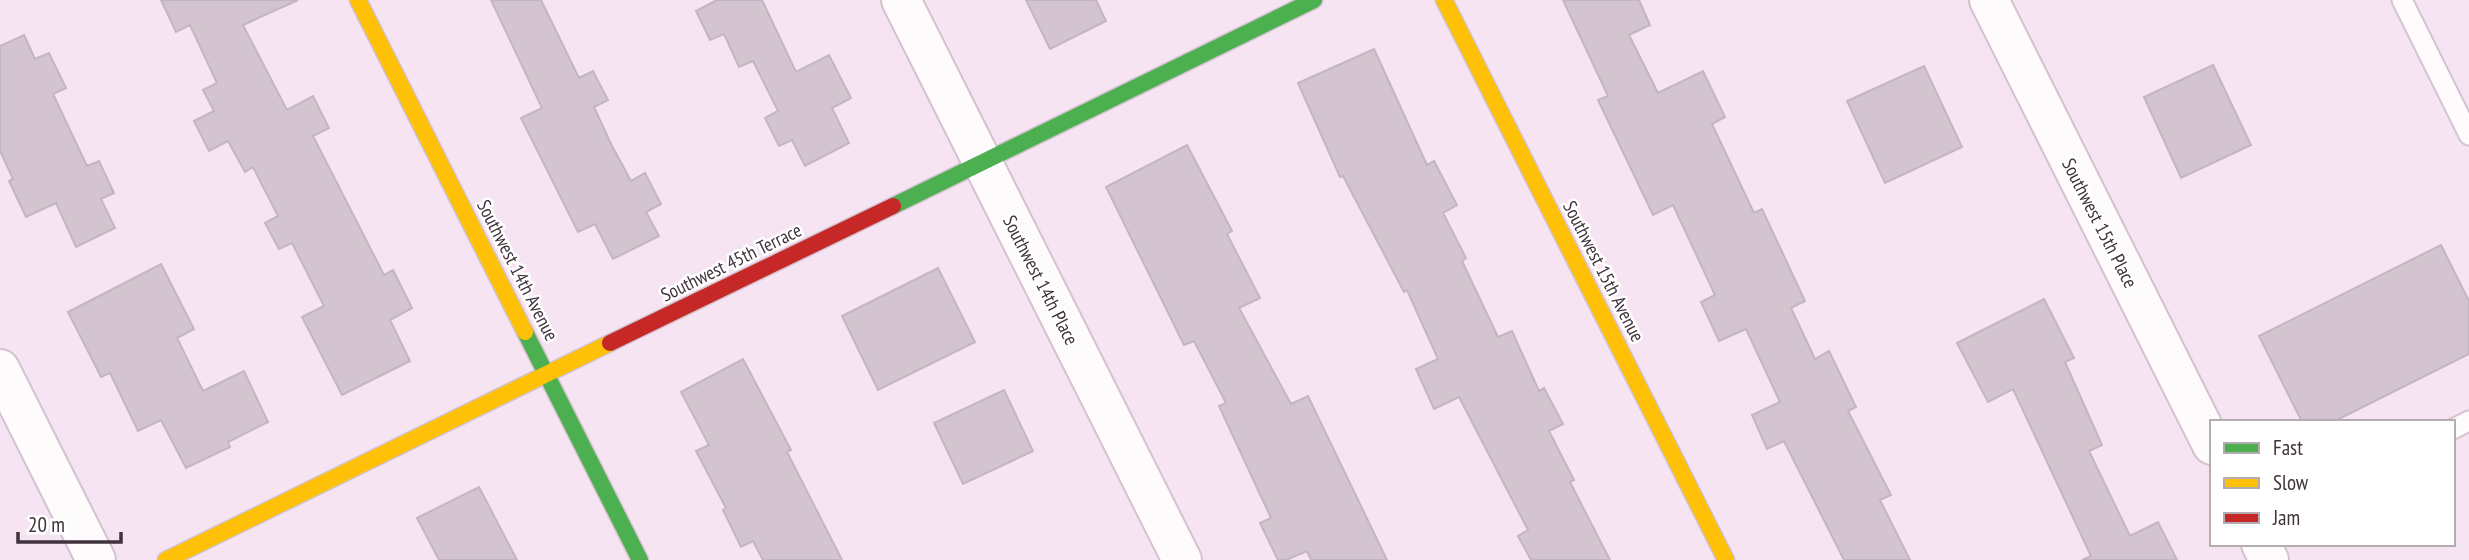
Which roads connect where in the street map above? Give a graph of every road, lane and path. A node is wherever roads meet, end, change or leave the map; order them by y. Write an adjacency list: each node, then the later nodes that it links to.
1 (358, 0): 10 (street, Southwest 14th Avenue)
2 (901, 0): 8 (street, Southwest 14th Place)
3 (1314, 0): 8 (street, Southwest 45th Terrace)
4 (1444, 0): 16 (street, Southwest 15th Avenue)
5 (1989, 0): 11 (street, Southwest 15th Place)
6 (2402, 0): 7 (lane)
7 (2469, 135)
8 (983, 163): 10 (street, Southwest 45th Terrace); 15 (street, Southwest 14th Place)
9 (0, 369): 12 (street)
10 (547, 375): 13 (street, Southwest 45th Terrace); 14 (street, Southwest 14th Avenue)
11 (2210, 441)
12 (96, 560)
13 (166, 560)
14 (640, 560)
15 (1182, 560)
16 (1726, 560)

